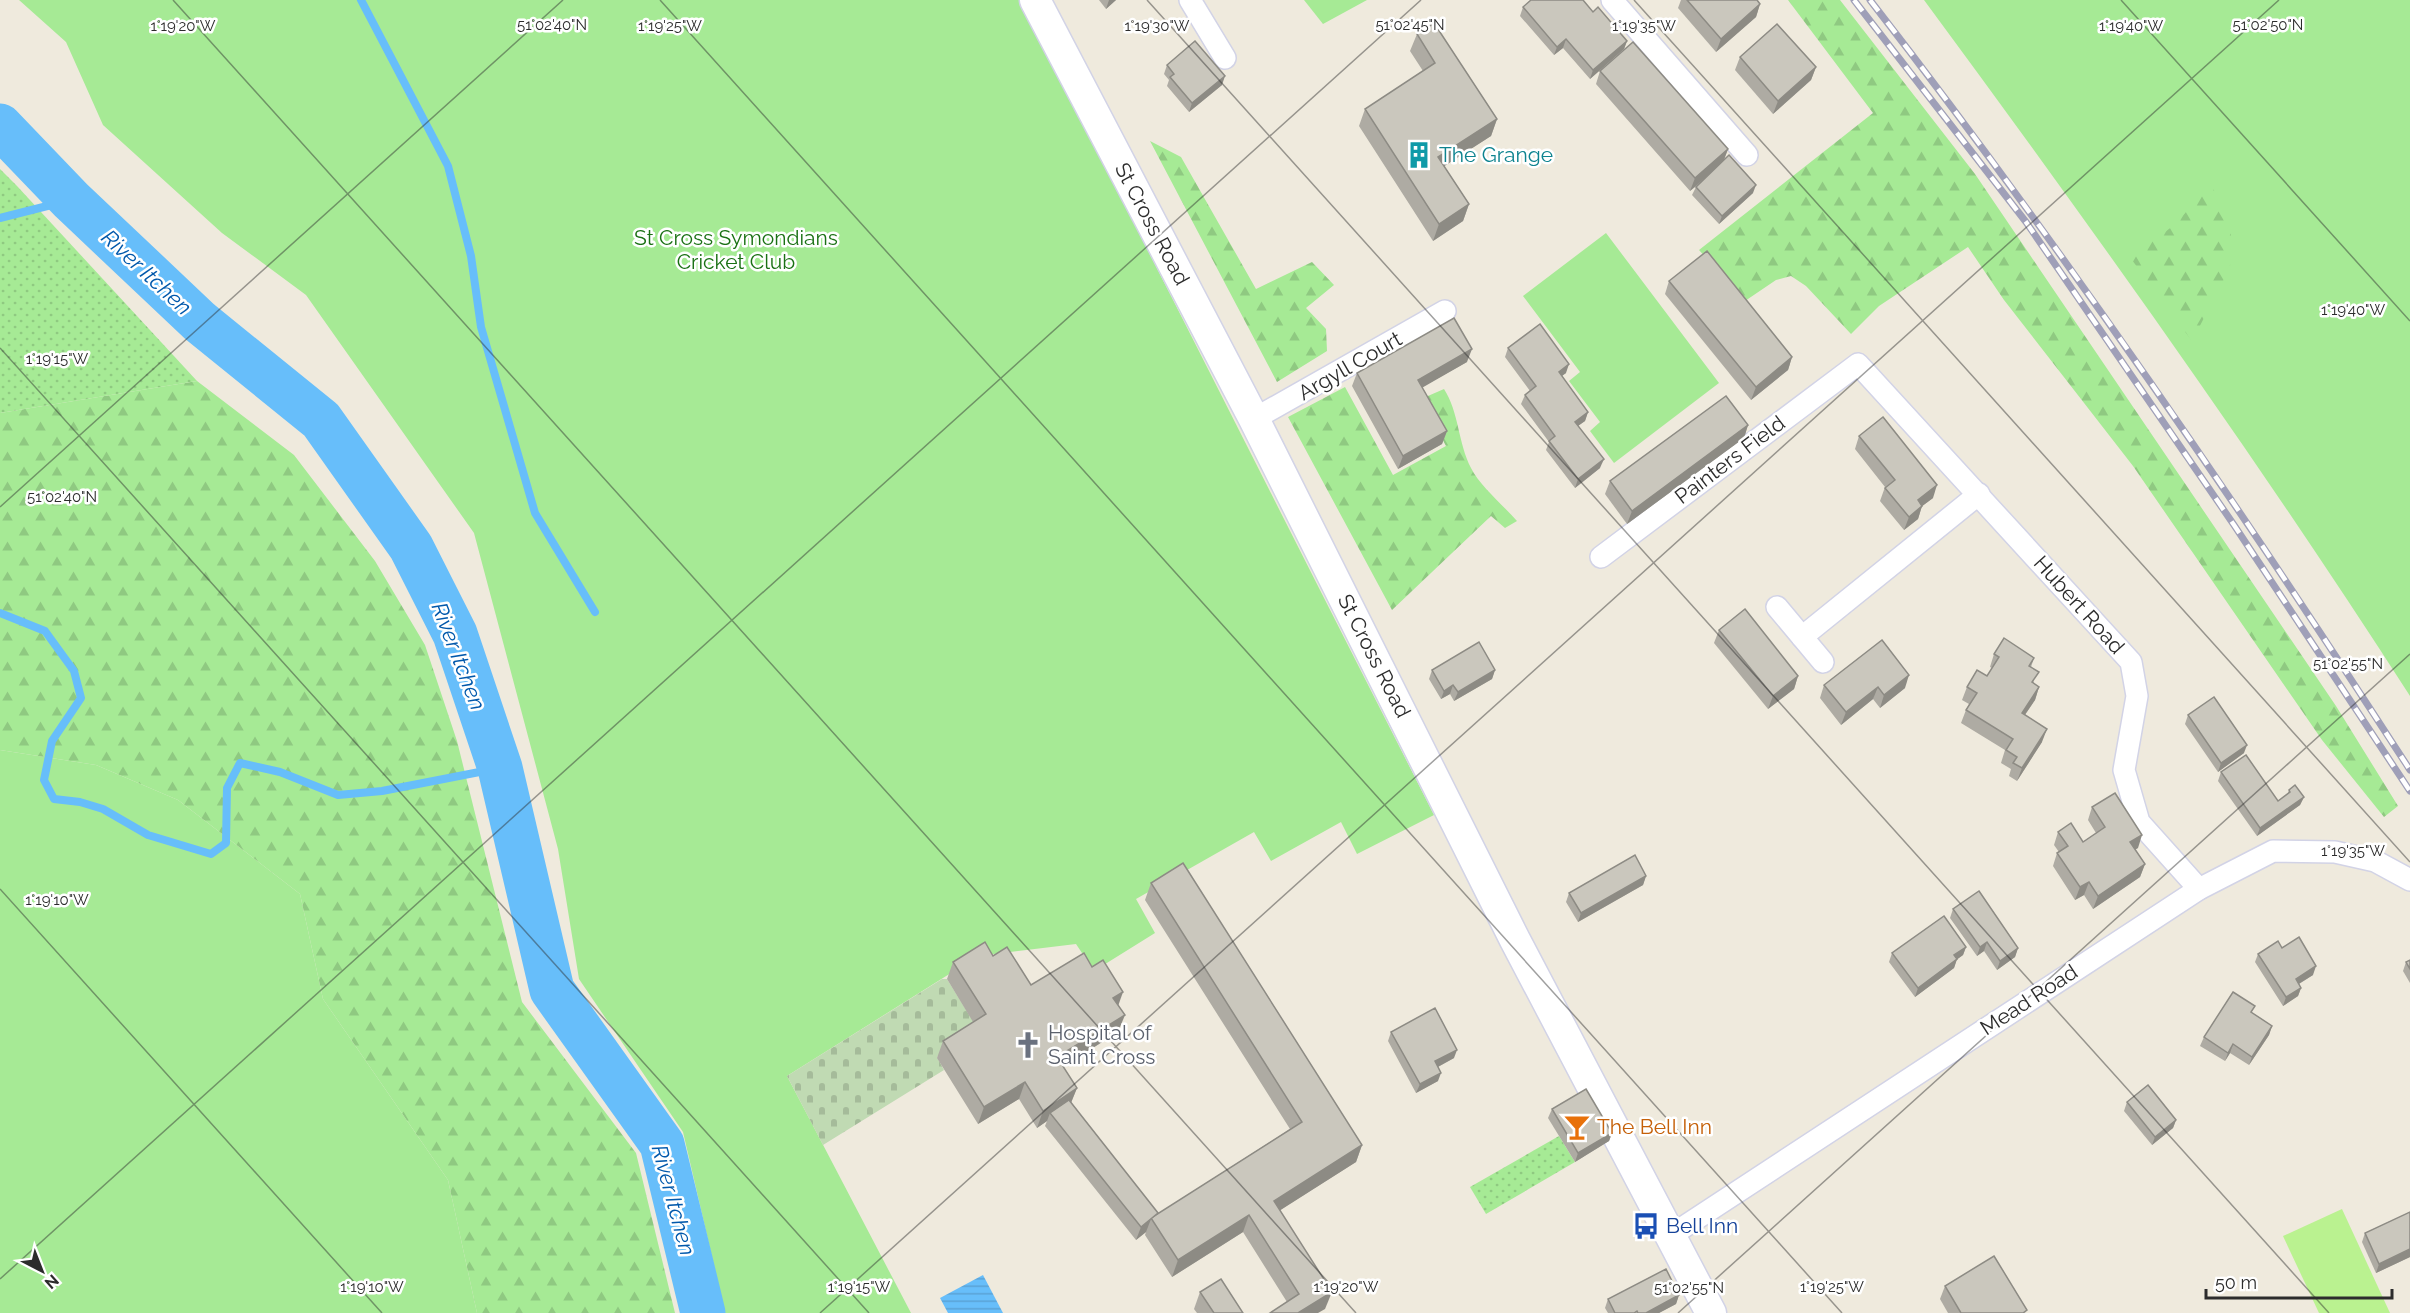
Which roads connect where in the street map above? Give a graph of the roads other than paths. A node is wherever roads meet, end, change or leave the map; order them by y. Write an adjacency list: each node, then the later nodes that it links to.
1 (1035, 0): 8 (main road, St Cross Road)
2 (1190, 0): 4 (street)
3 (1612, 0): 5 (street)
4 (1225, 58)
5 (1747, 155)
6 (1445, 311): 8 (street, Argyll Court)
7 (1858, 364): 9 (street, Hubert Road); 10 (street, Painters Field)
8 (1254, 419): 16 (main road, St Cross Road)
9 (1979, 494): 12 (street); 15 (street, Hubert Road)
10 (1601, 556)
11 (1777, 607): 12 (street)
12 (1802, 637): 13 (street)
13 (1823, 662)
14 (2410, 880): 15 (street, Mead Road)
15 (2199, 889): 16 (street, Mead Road)
16 (1670, 1236): 17 (main road, St Cross Road)
17 (1711, 1313)

